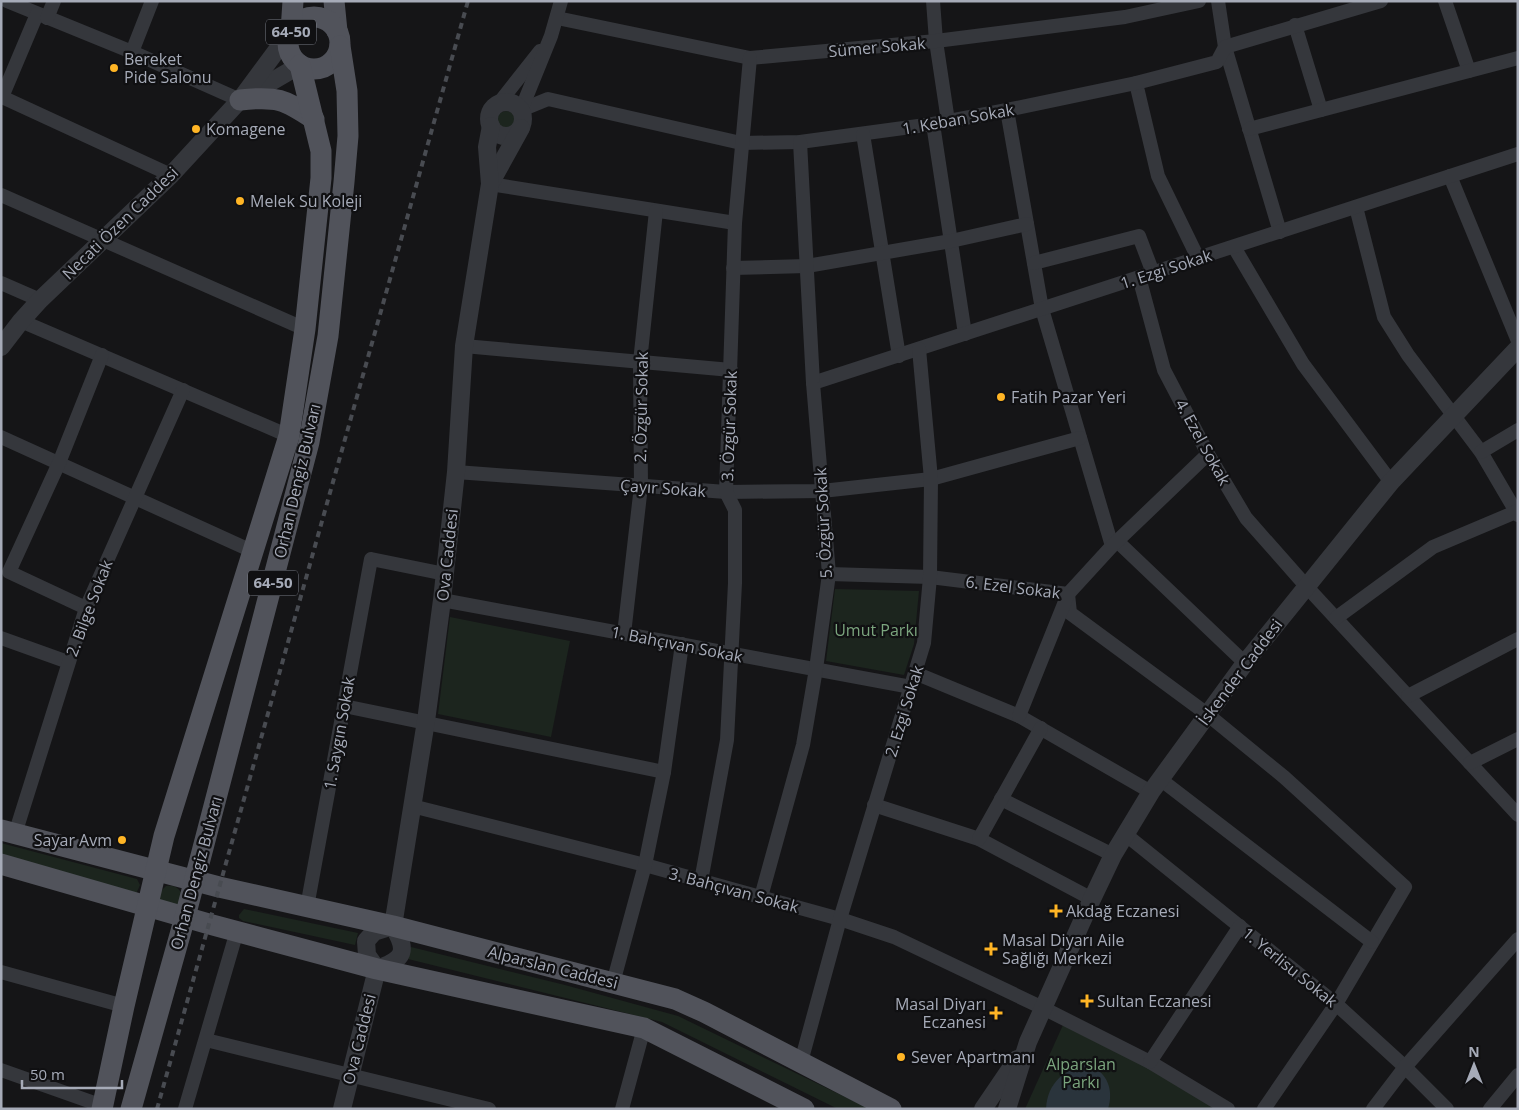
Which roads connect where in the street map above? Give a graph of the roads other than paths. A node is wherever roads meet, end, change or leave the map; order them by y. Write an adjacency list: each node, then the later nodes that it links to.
1 (6, 1): 12 (street)
2 (54, 1): 12 (street)
3 (152, 1): 20 (street)
4 (293, 1): 15 (main road, Orhan Dengiz Bulvarı / 64-50)
5 (334, 1): 17 (main road, Orhan Dengiz Bulvarı / 64-50)
6 (561, 1): 13 (street)
7 (933, 1): 18 (street)
8 (1198, 1): 18 (street, Sümer Sokak)
9 (1218, 1): 19 (street)
10 (1445, 1): 24 (street)
11 (1372, 3): 14 (street, 1. Keban Sokak)
12 (42, 16): 20 (street); 41 (street)
13 (557, 18): 16 (street); 21 (street, Sümer Sokak)
14 (1295, 25): 19 (street, 1. Keban Sokak); 30 (street)
15 (291, 31): 17 (main road, 64-50); 23 (main road, Orhan Dengiz Bulvarı / 64-50); 26 (street)
16 (551, 36): 27 (street); 28 (street)
17 (339, 39): 23 (main road, 64-50); 134 (main road, Orhan Dengiz Bulvarı / 64-50)
18 (936, 41): 21 (street, Sümer Sokak); 32 (street)
19 (1225, 47): 25 (street, 1. Keban Sokak); 36 (street)
20 (132, 52): 26 (street)
21 (750, 58): 39 (street, 3. Özgür Sokak)
22 (1518, 58): 24 (street)
23 (300, 65): 26 (street); 31 (main road, Orhan Dengiz Bulvarı / 64-50)
24 (1469, 70): 30 (street)
25 (1136, 84): 29 (street, 1. Keban Sokak); 54 (street)
26 (240, 100): 31 (main road); 41 (street, Necati Özen Caddesi)
27 (499, 103): 28 (street); 34 (street)
28 (521, 110): 35 (street); 39 (street, 1. Keban Sokak)
29 (1007, 110): 32 (street, 1. Keban Sokak); 48 (street)
30 (1321, 110): 36 (street)
31 (314, 119): 64 (main road, Orhan Dengiz Bulvarı / 64-50)
32 (948, 121): 33 (street, 1. Keban Sokak)
33 (933, 124): 37 (street, 1. Keban Sokak); 51 (street)
34 (491, 126): 35 (street); 43 (street)
35 (521, 128): 43 (street)
36 (1249, 128): 49 (street)
37 (863, 134): 38 (street, 1. Keban Sokak); 53 (street)
38 (800, 142): 39 (street, 1. Keban Sokak); 56 (street, 5. Özgür Sokak)
39 (741, 143): 47 (street, 3. Özgür Sokak)
40 (1518, 154): 42 (street, 1. Ezgi Sokak)
41 (171, 175): 50 (street, Necati Özen Caddesi)
42 (1450, 176): 45 (street, 1. Ezgi Sokak); 66 (street)
43 (490, 184): 46 (street); 67 (street, Ova Caddesi)
44 (1, 195): 50 (street)
45 (1356, 207): 49 (street, 1. Ezgi Sokak); 77 (street)
46 (656, 211): 47 (street); 73 (street, 2. Özgür Sokak)
47 (735, 223): 57 (street, 3. Özgür Sokak)
48 (1027, 224): 51 (street); 55 (street)
49 (1280, 232): 52 (street, 1. Ezgi Sokak)
50 (103, 240): 61 (street, Necati Özen Caddesi); 64 (street)
51 (951, 241): 53 (street); 65 (street)
52 (1234, 246): 54 (street, 1. Ezgi Sokak); 87 (street)
53 (882, 254): 56 (street); 72 (street)
54 (1198, 258): 58 (street, 1. Ezgi Sokak)
55 (1034, 263): 58 (street); 62 (street)
56 (808, 266): 57 (street); 75 (street, 5. Özgür Sokak)
57 (733, 268): 74 (street, 3. Özgür Sokak)
58 (1153, 273): 59 (street, 1. Ezgi Sokak)
59 (1139, 277): 62 (street, 1. Ezgi Sokak); 83 (street, 4. Ezel Sokak)
60 (1, 283): 61 (street)
61 (40, 300): 63 (street, Necati Özen Caddesi)
62 (1042, 309): 65 (street, 1. Ezgi Sokak); 81 (street)
63 (21, 321): 68 (street, Necati Özen Caddesi); 71 (street)
64 (305, 329): 80 (main road, Orhan Dengiz Bulvarı / 64-50)
65 (965, 334): 70 (street, 1. Ezgi Sokak)
66 (1518, 340)
67 (464, 346): 73 (street); 85 (street, Ova Caddesi)
68 (1, 347)
69 (1518, 348): 77 (street, İskender Caddesi)
70 (919, 349): 72 (street, 1. Ezgi Sokak); 86 (street, 2. Ezgi Sokak)
71 (102, 355): 76 (street); 84 (street)
72 (899, 356): 75 (street, 1. Ezgi Sokak)
73 (640, 362): 74 (street); 88 (street, 2. Özgür Sokak)
74 (731, 370): 90 (street, 3. Özgür Sokak)
75 (813, 383): 89 (street, 5. Özgür Sokak)
76 (183, 390): 80 (street); 91 (street, 2. Bilge Sokak)
77 (1453, 414): 82 (street); 87 (street, İskender Caddesi)
78 (1518, 430): 82 (street)
79 (1, 436): 84 (street)
80 (289, 436): 94 (main road, Orhan Dengiz Bulvarı / 64-50)
81 (1080, 438): 86 (street, Çayır Sokak); 93 (street)
82 (1481, 452): 92 (street)
83 (1208, 454): 93 (street); 98 (street, 4. Ezel Sokak)
84 (59, 463): 91 (street); 101 (street)
85 (456, 472): 88 (street, Çayır Sokak); 95 (street, Ova Caddesi)
86 (931, 479): 89 (street, Çayır Sokak); 97 (street, 2. Ezgi Sokak)
87 (1390, 482): 98 (street, İskender Caddesi)
88 (641, 486): 90 (street, Çayır Sokak); 103 (street, 2. Özgür Sokak)
89 (822, 491): 90 (street, Çayır Sokak); 96 (street, 5. Özgür Sokak)
90 (726, 492): 107 (street, 3. Özgür Sokak)
91 (134, 498): 94 (street); 101 (street, 2. Bilge Sokak)
92 (1517, 513): 102 (street)
93 (1114, 544): 99 (street); 109 (street)
94 (252, 551): 133 (main road, Orhan Dengiz Bulvarı / 64-50)
95 (445, 574): 100 (street, Ova Caddesi); 114 (street, 1. Saygın Sokak)
96 (829, 574): 97 (street, 6. Ezel Sokak); 110 (street, 5. Özgür Sokak)
97 (930, 577): 99 (street, 6. Ezel Sokak); 111 (street, 2. Ezgi Sokak)
98 (1306, 586): 102 (street, 4. Ezel Sokak); 109 (street, İskender Caddesi)
99 (1068, 594): 115 (street, 6. Ezel Sokak); 116 (street)
100 (442, 600): 103 (street, 1. Bahçıvan Sokak); 117 (street, Ova Caddesi)
101 (86, 608): 108 (street, 2. Bilge Sokak)
102 (1336, 618): 113 (street, 4. Ezel Sokak)
103 (624, 634): 106 (street, 1. Bahçıvan Sokak)
104 (1, 638): 108 (street)
105 (1518, 639): 113 (street)
106 (682, 644): 107 (street, 1. Bahçıvan Sokak); 121 (street)
107 (732, 654): 110 (street, 1. Bahçıvan Sokak); 135 (street, 3. Özgür Sokak)
108 (68, 662): 127 (street, 2. Bilge Sokak)
109 (1245, 663): 115 (street, İskender Caddesi)
110 (816, 669): 112 (street, 1. Bahçıvan Sokak); 136 (street, 5. Özgür Sokak)
111 (915, 673): 112 (street, 2. Ezgi Sokak); 116 (street)
112 (911, 687): 124 (street, 2. Ezgi Sokak)
113 (1408, 696): 120 (street, 4. Ezel Sokak)
114 (344, 706): 117 (street); 139 (street, 1. Saygın Sokak)
115 (1207, 714): 122 (street, İskender Caddesi); 146 (street, 6. Ezel Sokak)
116 (1019, 716): 118 (street)
117 (426, 721): 121 (street); 125 (street, Ova Caddesi)
118 (1041, 728): 122 (street); 123 (street)
119 (1518, 739): 120 (street)
120 (1470, 763): 126 (street, 4. Ezel Sokak)
121 (664, 772): 132 (street)
122 (1155, 785): 128 (street, İskender Caddesi); 146 (street)
123 (1001, 799): 129 (street); 130 (street)
124 (874, 805): 129 (street); 141 (street, 2. Ezgi Sokak)
125 (412, 806): 132 (street, 3. Bahçıvan Sokak); 142 (street, Ova Caddesi)
126 (1518, 815)
127 (8, 832): 133 (main road, Alparslan Caddesi)
128 (1125, 834): 130 (street, İskender Caddesi); 143 (street, 1. Yerlisu Sokak)
129 (978, 839): 137 (street)
130 (1113, 855): 137 (street, İskender Caddesi)
131 (1, 864): 138 (main road)
132 (645, 865): 135 (street, 3. Bahçıvan Sokak); 149 (street)
133 (156, 871): 134 (main road, Alparslan Caddesi); 138 (main road, Orhan Dengiz Bulvarı / 64-50)
134 (195, 881): 139 (main road, Alparslan Caddesi); 140 (main road, Orhan Dengiz Bulvarı / 64-50)
135 (701, 881): 136 (street, 3. Bahçıvan Sokak)
136 (761, 897): 141 (street, 3. Bahçıvan Sokak)
137 (1092, 899): 152 (street, İskender Caddesi)
138 (147, 906): 140 (main road); 151 (main road, Orhan Dengiz Bulvarı / 64-50)
139 (307, 907): 142 (main road, Alparslan Caddesi)
140 (185, 917): 144 (main road); 164 (main road, Orhan Dengiz Bulvarı / 64-50)
141 (840, 919): 152 (street, 3. Bahçıvan Sokak); 156 (street, 2. Ezgi Sokak)
142 (393, 926): 147 (street, Ova Caddesi); 147 (street); 149 (main road, Alparslan Caddesi)
143 (1240, 926): 150 (street, 1. Yerlisu Sokak); 157 (street)
144 (237, 931): 147 (main road); 154 (street)
145 (1518, 938): 158 (street)
146 (1372, 942): 150 (street)
147 (377, 968): 153 (main road); 160 (street, Ova Caddesi)
148 (1, 972): 151 (street)
149 (613, 983): 156 (main road, Alparslan Caddesi)
150 (1336, 1004): 158 (street, 1. Yerlisu Sokak); 174 (street)
151 (124, 1006): 163 (main road, Orhan Dengiz Bulvarı / 64-50)
152 (1043, 1008): 155 (street, İskender Caddesi); 157 (street, 3. Bahçıvan Sokak)
153 (644, 1028): 162 (main road); 168 (street)
154 (206, 1040): 160 (street); 165 (street)
155 (1028, 1042): 171 (street); 172 (street)
156 (801, 1062): 170 (main road, Alparslan Caddesi)
157 (1150, 1062): 173 (street, 3. Bahçıvan Sokak)
158 (1405, 1067): 175 (street); 176 (street, 1. Yerlisu Sokak)
159 (1, 1070): 163 (street)
160 (350, 1074): 166 (street, Ova Caddesi); 167 (street)
161 (1518, 1075): 177 (street)
162 (783, 1104): 169 (main road)
163 (102, 1107)
164 (131, 1109)
165 (185, 1109)
166 (342, 1109)
167 (489, 1109)
168 (622, 1109)
169 (804, 1109)
170 (891, 1109)
171 (983, 1109)
172 (1007, 1109)
173 (1228, 1109)
174 (1264, 1109)
175 (1373, 1109)
176 (1446, 1109)
177 (1490, 1109)

